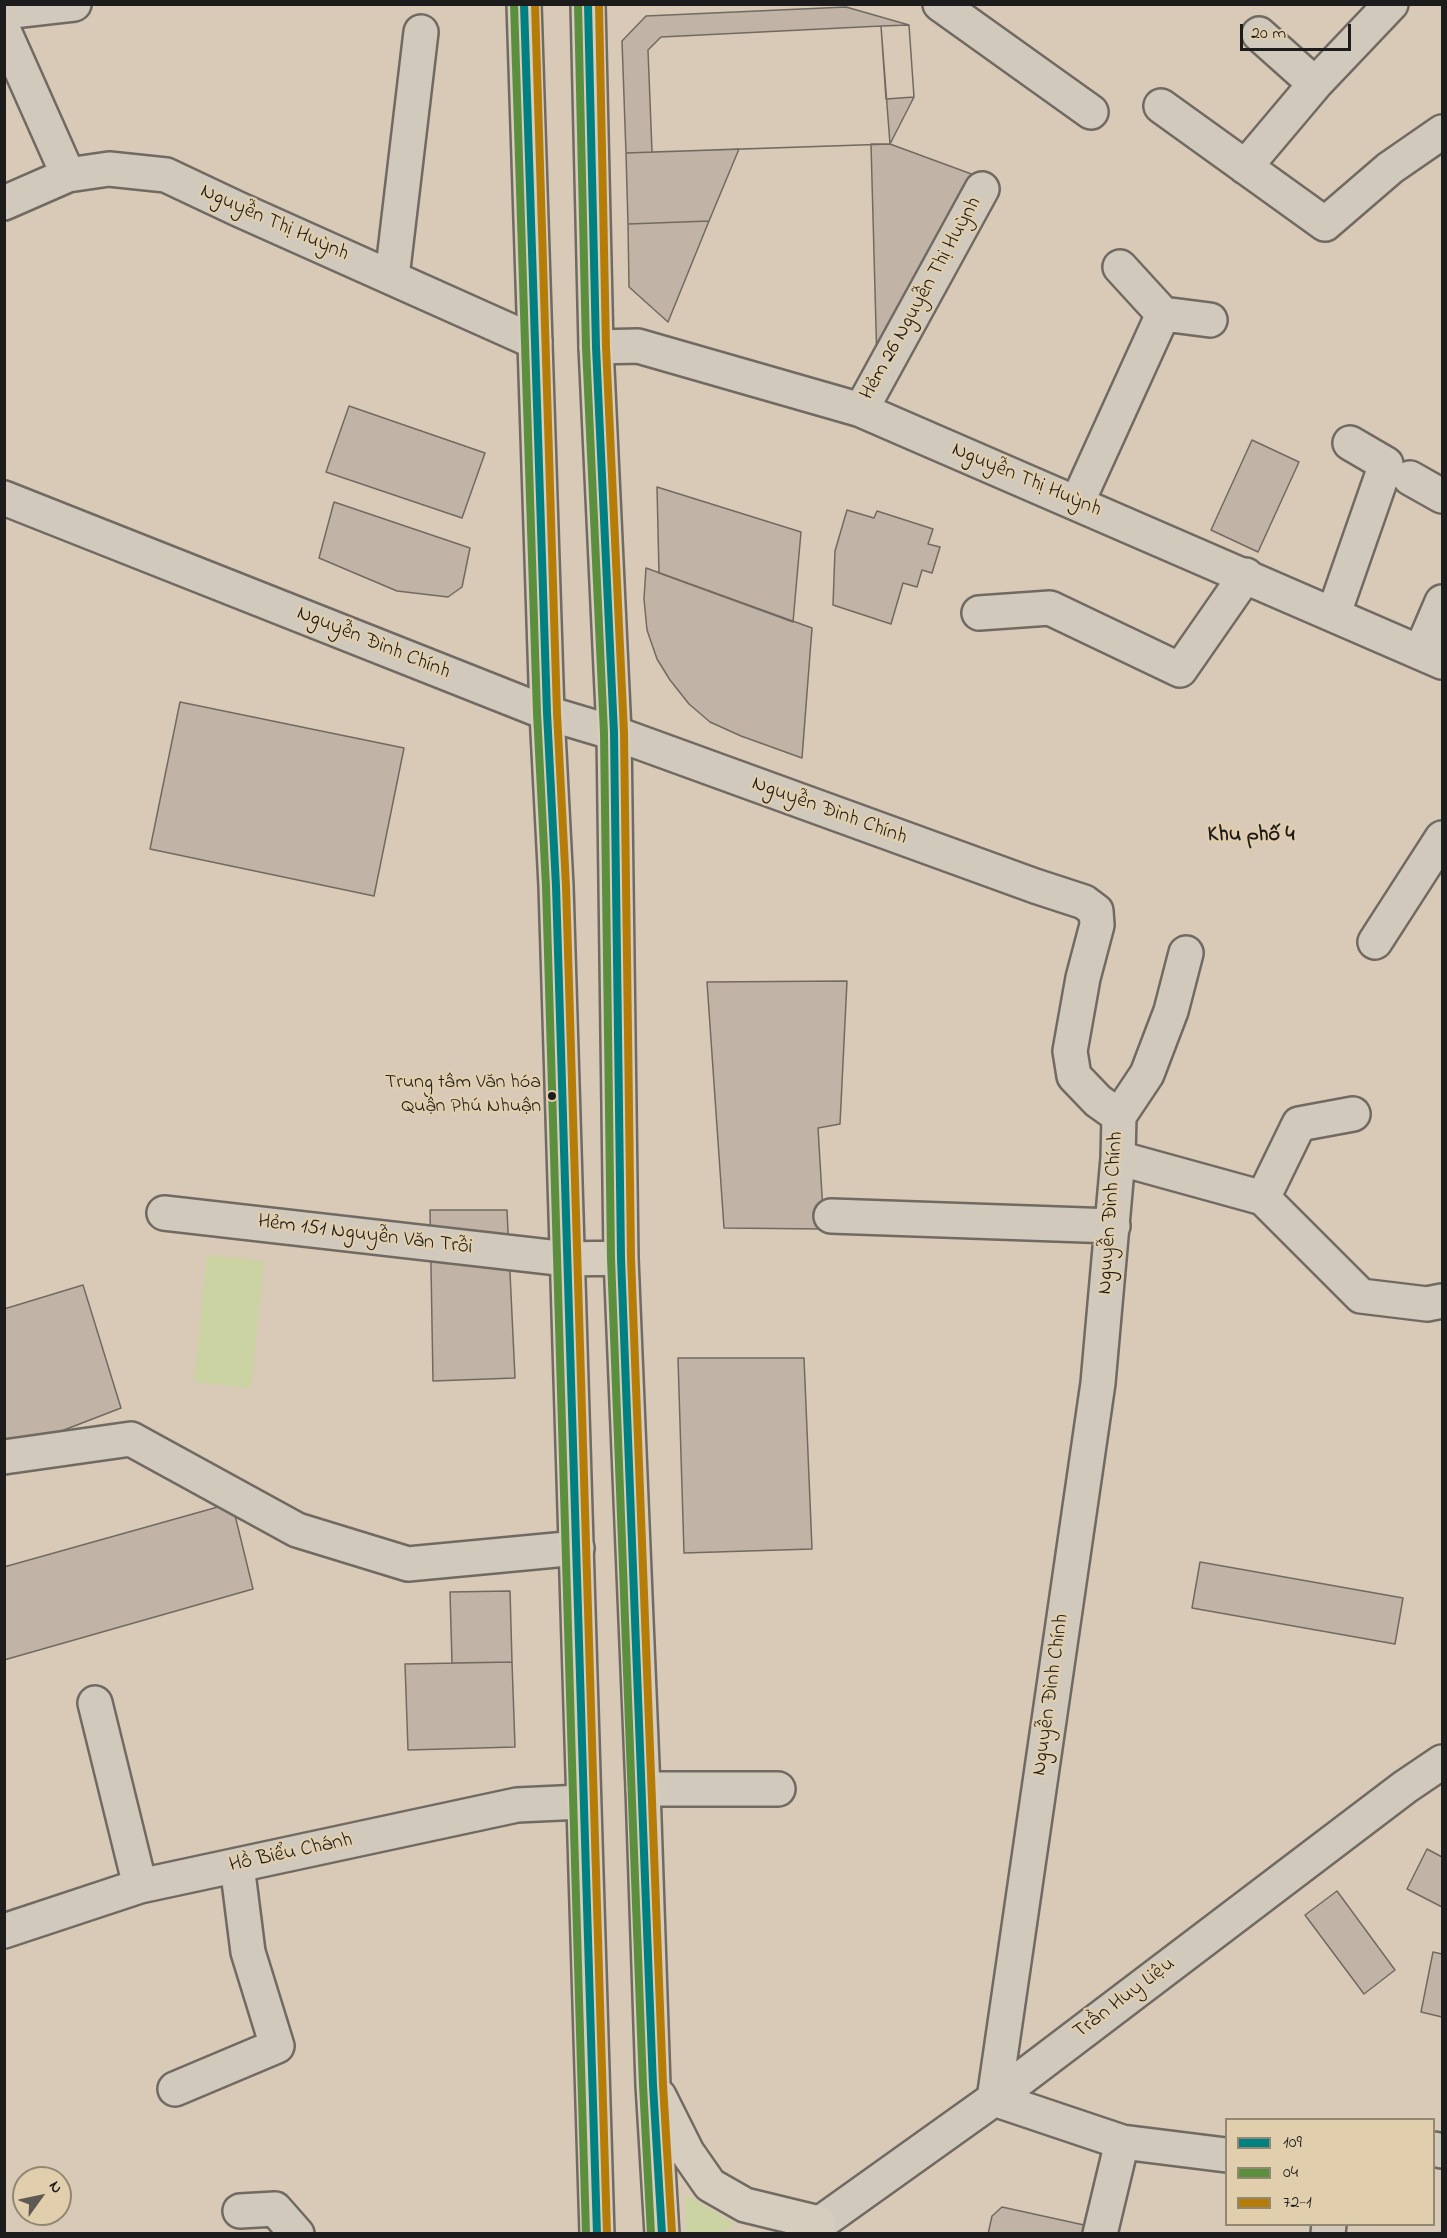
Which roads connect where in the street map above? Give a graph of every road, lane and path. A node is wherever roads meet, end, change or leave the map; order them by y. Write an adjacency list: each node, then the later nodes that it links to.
1 (74, 4): 6 (street)
2 (524, 4): 22 (main road)
3 (588, 4): 23 (main road)
4 (940, 4): 12 (street)
5 (1391, 4): 10 (street)
6 (4, 12)
7 (4, 30): 15 (street)
8 (421, 32): 19 (street)
9 (1260, 34): 10 (street)
10 (1315, 84): 14 (street)
11 (1161, 106): 14 (street)
12 (1091, 112)
13 (1443, 132): 14 (street)
14 (1245, 167)
15 (68, 175): 17 (street, Nguyễn Thị Huỳnh); 19 (street, Nguyễn Thị Huỳnh)
16 (982, 189): 24 (street, Hẻm 26 Nguyễn Thị Huỳnh)
17 (4, 203)
18 (1120, 267): 20 (street)
19 (392, 277): 22 (street, Nguyễn Thị Huỳnh)
20 (1163, 314): 21 (street); 29 (street)
21 (1210, 320)
22 (535, 342): 35 (main road)
23 (596, 347): 24 (street, Nguyễn Thị Huỳnh); 36 (main road)
24 (861, 410): 29 (street, Nguyễn Thị Huỳnh)
25 (1350, 443): 33 (street)
26 (1410, 478): 27 (street)
27 (1443, 496)
28 (4, 498): 35 (street, Nguyễn Đình Chính)
29 (1077, 502): 30 (street, Nguyễn Thị Huỳnh)
30 (1246, 575): 32 (street); 33 (street, Nguyễn Thị Huỳnh)
31 (1443, 602): 34 (street)
32 (979, 613)
33 (1334, 613): 34 (street, Nguyễn Thị Huỳnh)
34 (1432, 657)
35 (547, 713): 36 (street, Nguyễn Đình Chính); 48 (main road)
36 (614, 734): 41 (street, Nguyễn Đình Chính); 47 (main road)
37 (1443, 838): 38 (street)
38 (1375, 942)
39 (1186, 953): 41 (street)
40 (1353, 1114): 43 (street)
41 (1119, 1116): 42 (street, Nguyễn Đình Chính)
42 (1118, 1158): 43 (street); 46 (street, Nguyễn Đình Chính)
43 (1263, 1198): 49 (street)
44 (164, 1213): 48 (street, Hẻm 151 Nguyễn Văn Trỗi)
45 (831, 1216): 46 (street)
46 (1113, 1226): 62 (street, Nguyễn Đình Chính)
47 (621, 1258): 48 (main road); 54 (main road)
48 (567, 1259): 51 (main road)
49 (1443, 1301)
50 (4, 1457): 51 (street)
51 (577, 1548): 56 (main road)
52 (96, 1703): 58 (street)
53 (1443, 1762): 62 (street, Trần Huy Liệu)
54 (643, 1789): 55 (street); 60 (main road)
55 (778, 1789)
56 (582, 1802): 57 (street, Hồ Biểu Chánh); 68 (main road)
57 (237, 1865): 58 (street, Hồ Biểu Chánh); 61 (street)
58 (140, 1886): 59 (street, Hồ Biểu Chánh)
59 (4, 1931)
60 (653, 2085): 66 (main road); 69 (main road)
61 (175, 2089)
62 (994, 2099): 63 (street); 66 (street, Trần Huy Liệu)
63 (1122, 2142): 64 (street); 70 (street)
64 (1225, 2155)
65 (240, 2211): 67 (street)
66 (812, 2228)
67 (297, 2234)
68 (597, 2234)
69 (662, 2234)
70 (1100, 2234)

